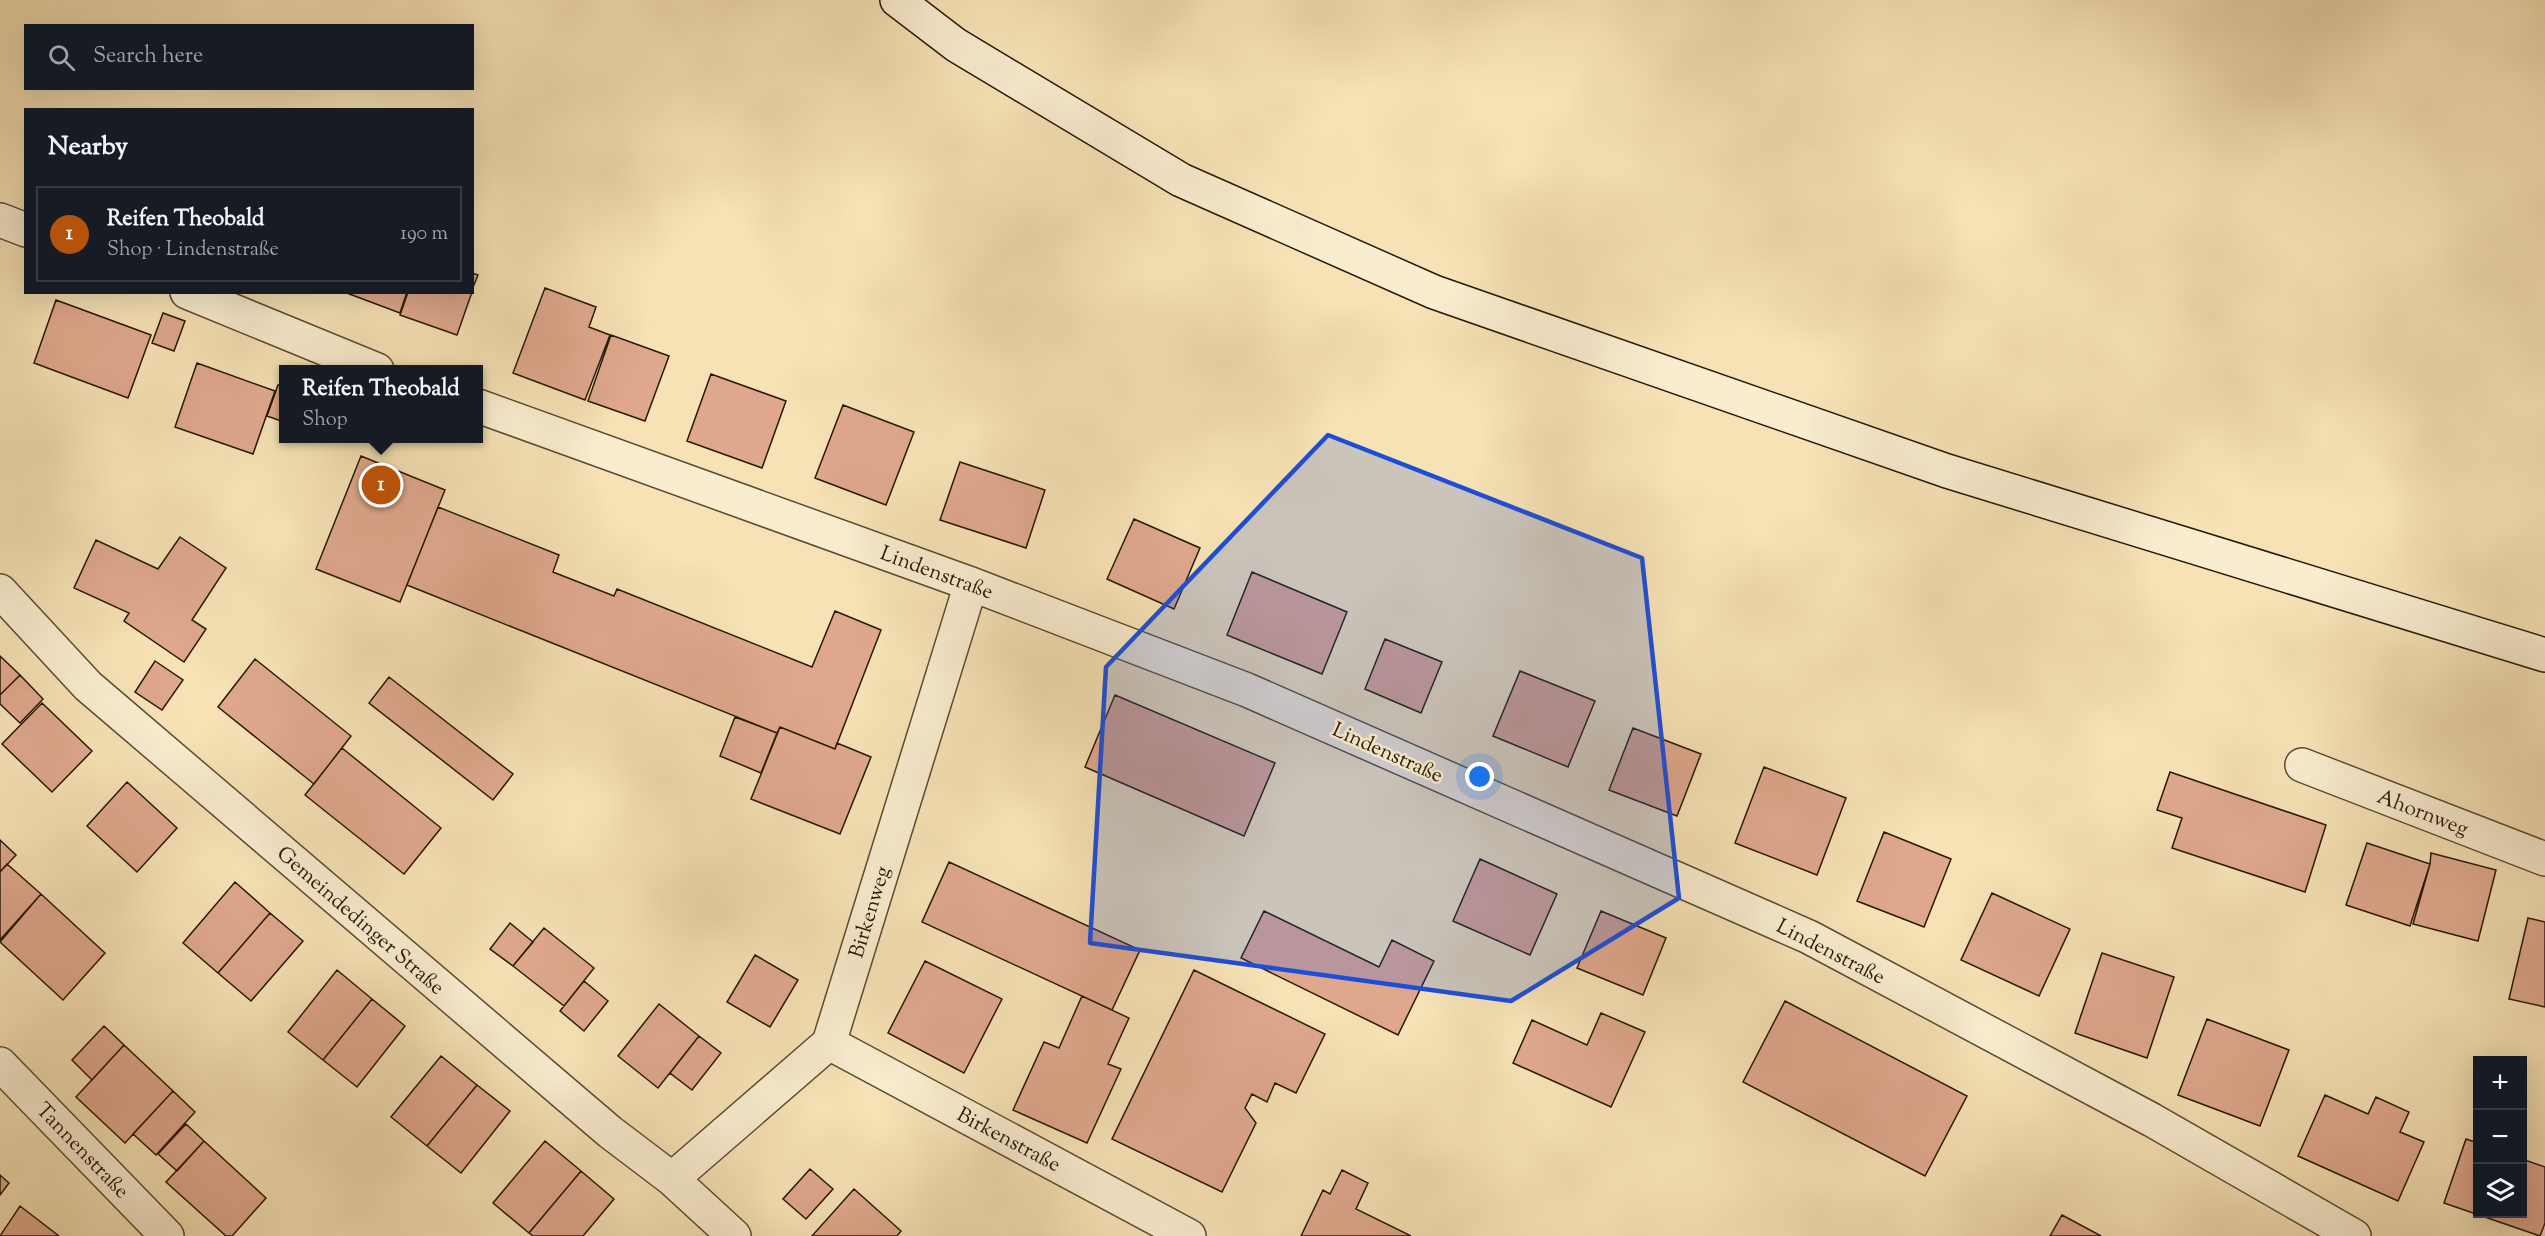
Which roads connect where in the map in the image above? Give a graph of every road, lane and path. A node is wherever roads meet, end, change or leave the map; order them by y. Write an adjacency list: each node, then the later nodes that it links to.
1 (897, 0): 9 (street)
2 (0, 220): 3 (street)
3 (24, 229)
4 (192, 294): 5 (street)
5 (367, 365)
6 (483, 408): 7 (street, Lindenstraße)
7 (971, 584): 12 (street, Birkenweg); 18 (street, Lindenstraße)
8 (0, 591): 14 (street, Gemeindedinger Straße)
9 (2545, 655)
10 (2302, 765): 11 (street, Ahornweg)
11 (2545, 859)
12 (829, 1043): 14 (street); 17 (street, Birkenstraße)
13 (0, 1064): 15 (street, Tannenstraße)
14 (672, 1179): 16 (street, Gemeindedinger Straße)
15 (166, 1236)
16 (734, 1236)
17 (1189, 1236)
18 (2354, 1236)

